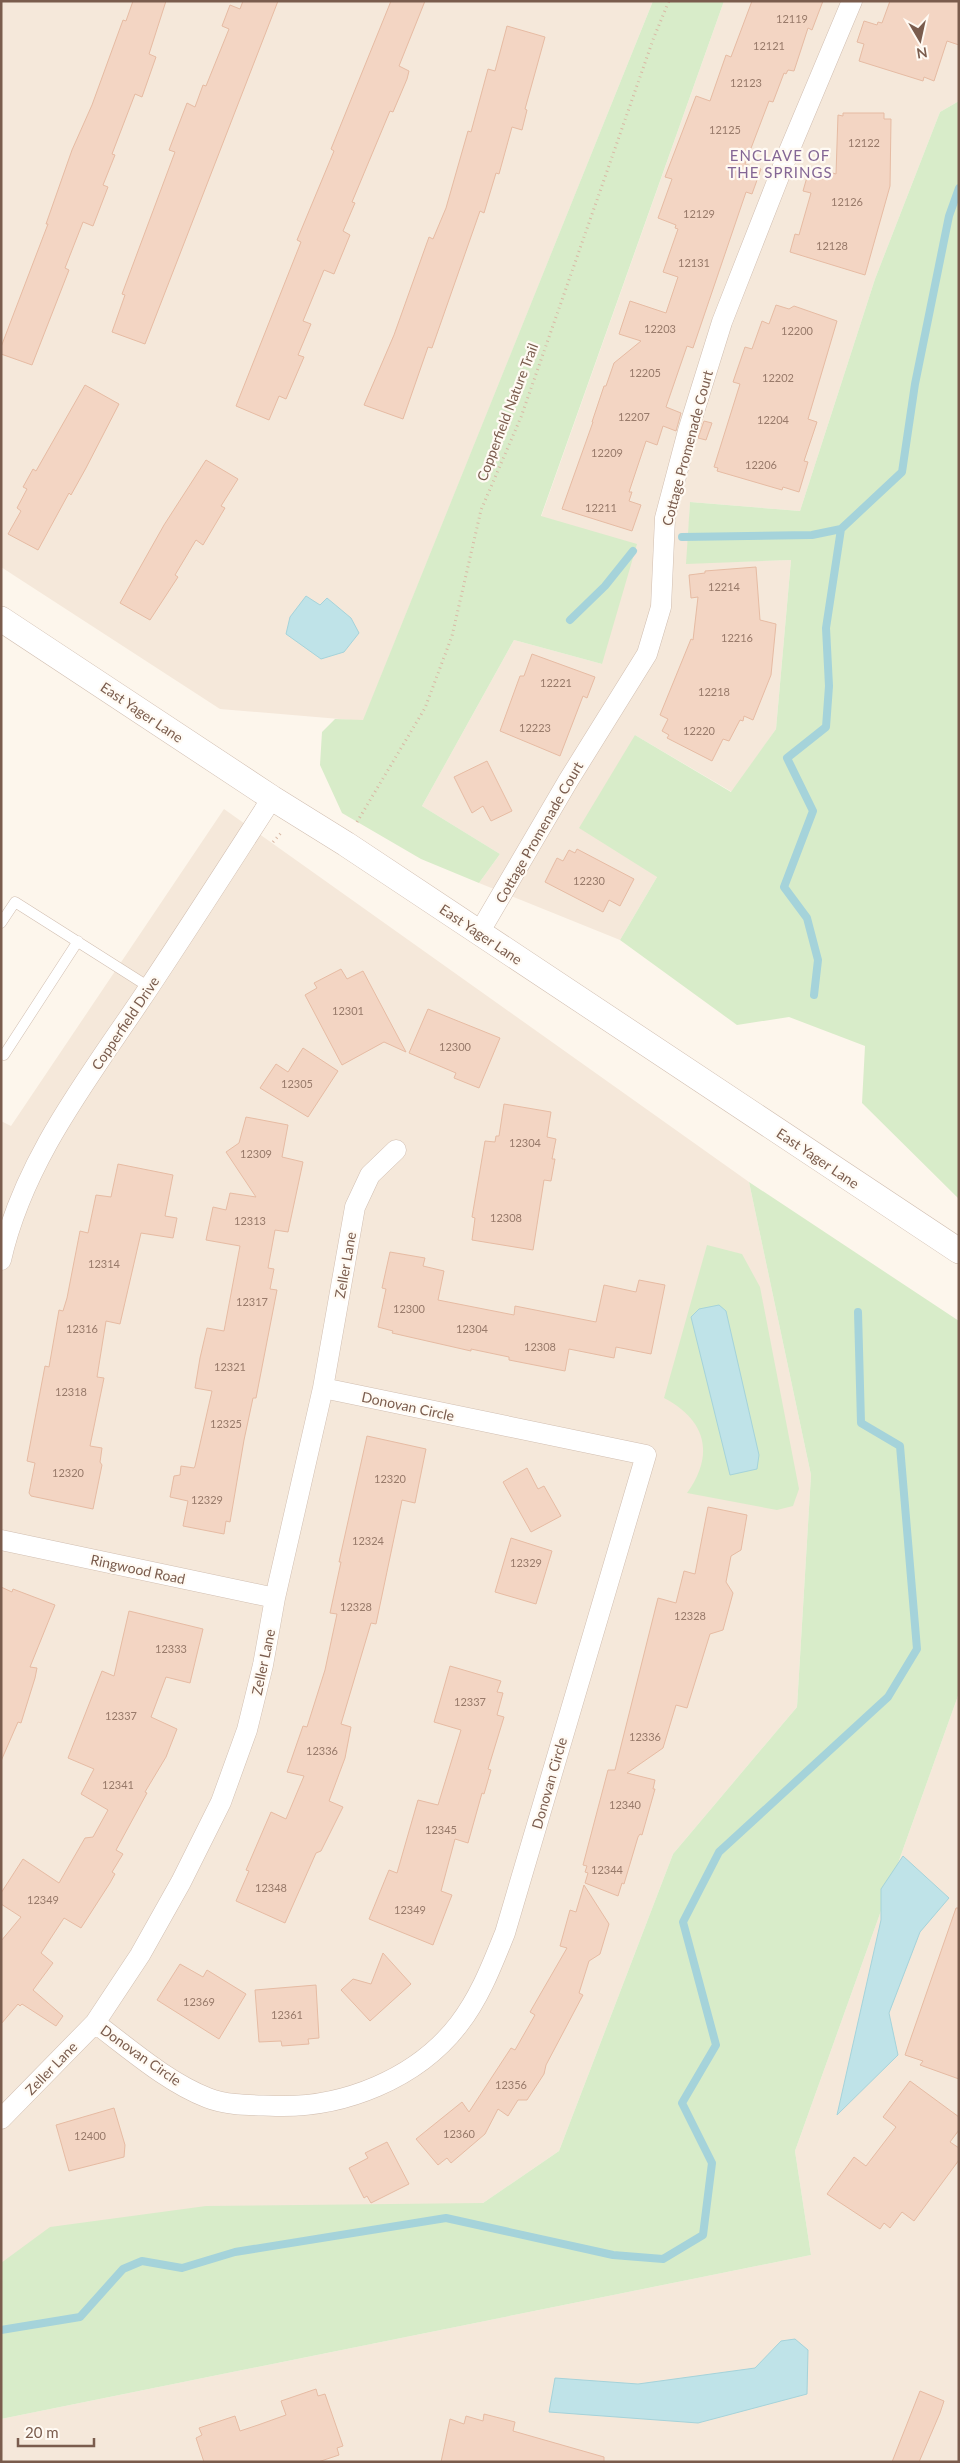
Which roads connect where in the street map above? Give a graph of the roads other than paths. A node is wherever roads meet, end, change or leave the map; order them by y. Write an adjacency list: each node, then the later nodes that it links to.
1 (852, 1): 5 (street, Cottage Promenade Court)
2 (1, 619): 3 (street, East Yager Lane)
3 (272, 798): 5 (street, East Yager Lane); 7 (street, Copperfield Drive)
4 (1, 923): 6 (lane)
5 (479, 932): 10 (street, East Yager Lane)
6 (78, 941): 7 (lane); 8 (lane)
7 (149, 987): 11 (street, Copperfield Drive)
8 (1, 1054)
9 (396, 1150): 12 (street, Zeller Lane)
10 (959, 1251)
11 (1, 1260)
12 (323, 1388): 14 (street, Zeller Lane); 15 (street, Donovan Circle)
13 (1, 1540): 14 (street, Ringwood Road)
14 (275, 1598): 15 (street, Zeller Lane)
15 (95, 2023): 16 (street, Zeller Lane)
16 (1, 2119)

